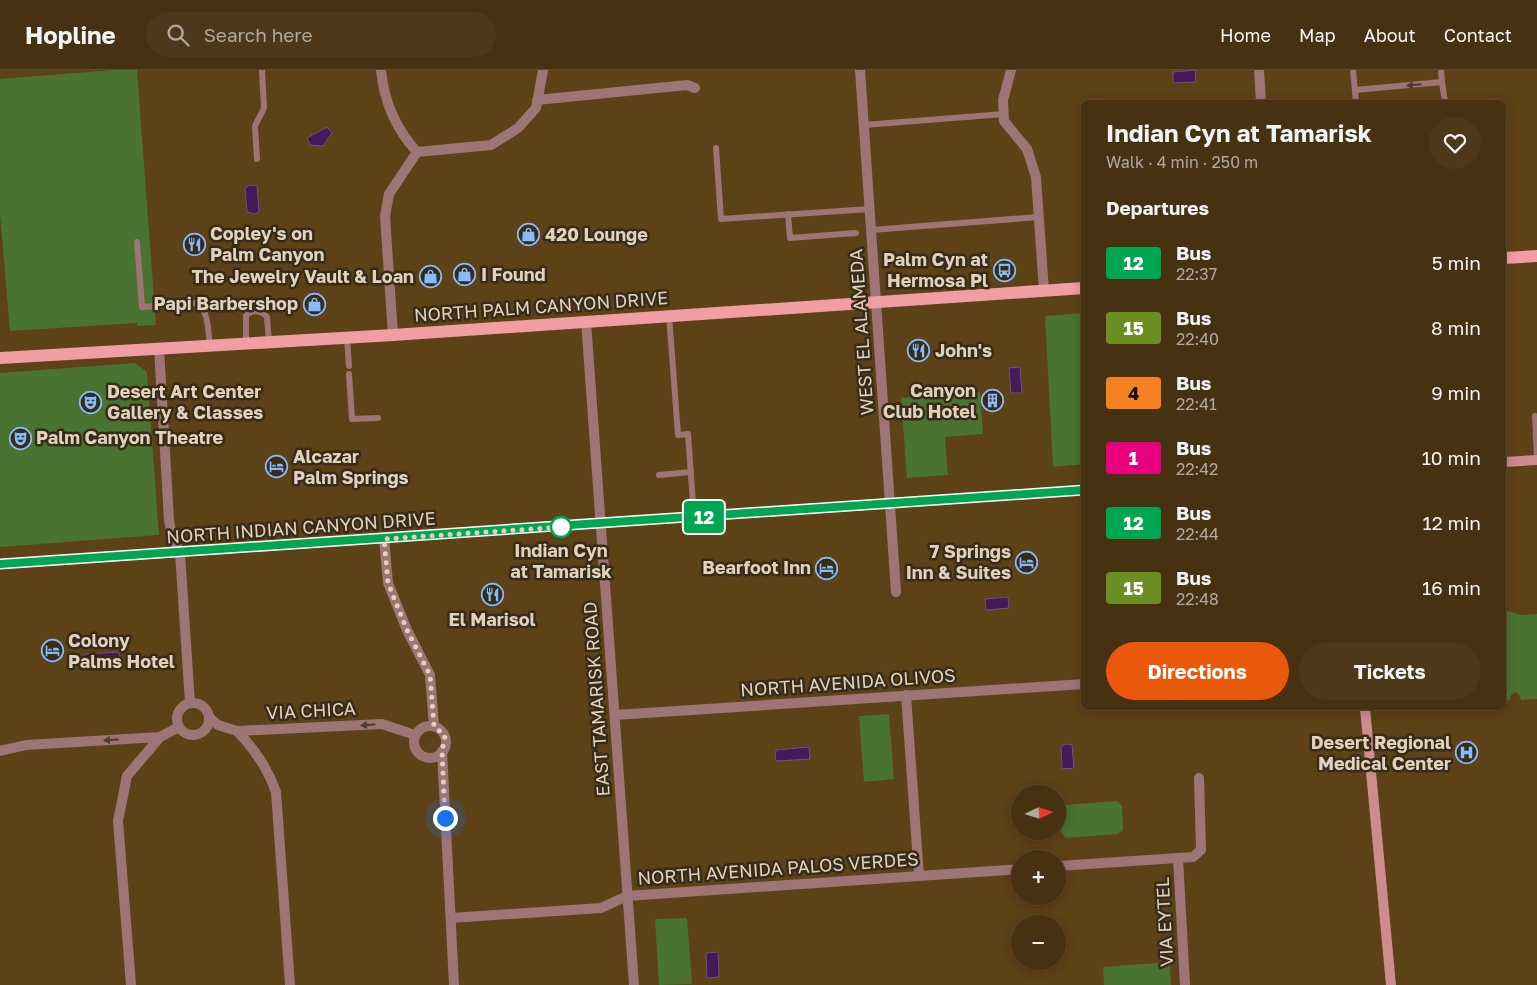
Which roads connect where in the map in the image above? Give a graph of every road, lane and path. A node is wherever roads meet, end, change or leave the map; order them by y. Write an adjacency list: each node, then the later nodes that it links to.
1 (262, 70): 20 (lane)
2 (381, 70): 19 (street)
3 (543, 70): 12 (street)
4 (860, 70): 17 (street, WEST EL ALAMEDA)
5 (1011, 70): 16 (street)
6 (1259, 70): 13 (street)
7 (1353, 70): 11 (lane)
8 (1441, 70): 9 (lane)
9 (1442, 82): 11 (lane, one-way to 11); 15 (lane)
10 (695, 88): 12 (street)
11 (1355, 90): 14 (lane)
12 (537, 100): 19 (street)
13 (1262, 100)
14 (1356, 100)
15 (1445, 100)
16 (1004, 114): 17 (lane); 23 (street)
17 (864, 125): 21 (street, WEST EL ALAMEDA)
18 (716, 148): 22 (lane)
19 (417, 152): 34 (street)
20 (257, 159)
21 (870, 209): 22 (lane); 24 (street, WEST EL ALAMEDA)
22 (788, 214): 25 (lane)
23 (1039, 217): 24 (lane); 30 (street)
24 (872, 230): 31 (street, WEST EL ALAMEDA)
25 (856, 233)
26 (137, 242): 38 (lane)
27 (1537, 256): 28 (main road)
28 (1506, 258)
29 (1081, 288): 30 (main road, NORTH PALM CANYON DRIVE)
30 (1044, 291): 31 (main road, NORTH PALM CANYON DRIVE)
31 (876, 300): 32 (main road, NORTH PALM CANYON DRIVE); 50 (street, WEST EL ALAMEDA)
32 (669, 315): 33 (main road, NORTH PALM CANYON DRIVE); 47 (lane)
33 (586, 321): 34 (main road, NORTH PALM CANYON DRIVE); 52 (street, EAST TAMARISK ROAD)
34 (393, 335): 35 (main road, NORTH PALM CANYON DRIVE)
35 (347, 338): 36 (main road, NORTH PALM CANYON DRIVE); 41 (lane)
36 (269, 342): 37 (main road, NORTH PALM CANYON DRIVE); 37 (lane)
37 (246, 344): 38 (main road, NORTH PALM CANYON DRIVE)
38 (210, 346): 39 (main road, NORTH PALM CANYON DRIVE)
39 (159, 348): 40 (main road, NORTH PALM CANYON DRIVE); 54 (street)
40 (0, 358)
41 (348, 366)
42 (349, 374): 44 (lane)
43 (1535, 416): 45 (lane)
44 (378, 418)
45 (1537, 458): 46 (main road)
46 (1506, 462)
47 (691, 472): 48 (lane); 51 (lane)
48 (659, 474)
49 (1081, 490): 50 (main road, NORTH INDIAN CANYON DRIVE)
50 (890, 503): 51 (main road, NORTH INDIAN CANYON DRIVE); 56 (street, WEST EL ALAMEDA)
51 (694, 517): 52 (main road, NORTH INDIAN CANYON DRIVE)
52 (600, 524): 53 (main road, NORTH INDIAN CANYON DRIVE); 61 (street, EAST TAMARISK ROAD)
53 (384, 539): 54 (main road, NORTH INDIAN CANYON DRIVE); 63 (street)
54 (180, 553): 55 (main road, NORTH INDIAN CANYON DRIVE); 59 (street)
55 (0, 564)
56 (896, 592)
57 (1081, 684): 58 (street, NORTH AVENIDA OLIVOS)
58 (906, 695): 61 (street, NORTH AVENIDA OLIVOS); 74 (street)
59 (190, 703): 62 (street, VIA CHICA); 64 (street)
60 (1365, 710): 82 (main road)
61 (615, 715): 75 (street, EAST TAMARISK ROAD)
62 (210, 718): 64 (street); 65 (street, VIA CHICA)
63 (434, 726): 66 (street); 69 (street)
64 (179, 727): 67 (street)
65 (237, 730): 66 (street, VIA CHICA, one-way to 65); 78 (street)
66 (415, 735): 69 (street)
67 (160, 738): 68 (street, one-way to 68); 77 (street)
68 (0, 751)
69 (442, 751): 76 (street)
70 (1199, 778): 71 (street)
71 (1178, 858): 72 (street); 81 (street, VIA EYTEL)
72 (1066, 865)
73 (1011, 870): 74 (street, NORTH AVENIDA PALOS VERDES)
74 (919, 876): 75 (street, NORTH AVENIDA PALOS VERDES)
75 (627, 896): 76 (street, NORTH AVENIDA PALOS VERDES); 80 (street, EAST TAMARISK ROAD)
76 (451, 918): 79 (street)
77 (131, 985)
78 (290, 985)
79 (454, 985)
80 (634, 985)
81 (1185, 985)
82 (1391, 985)

